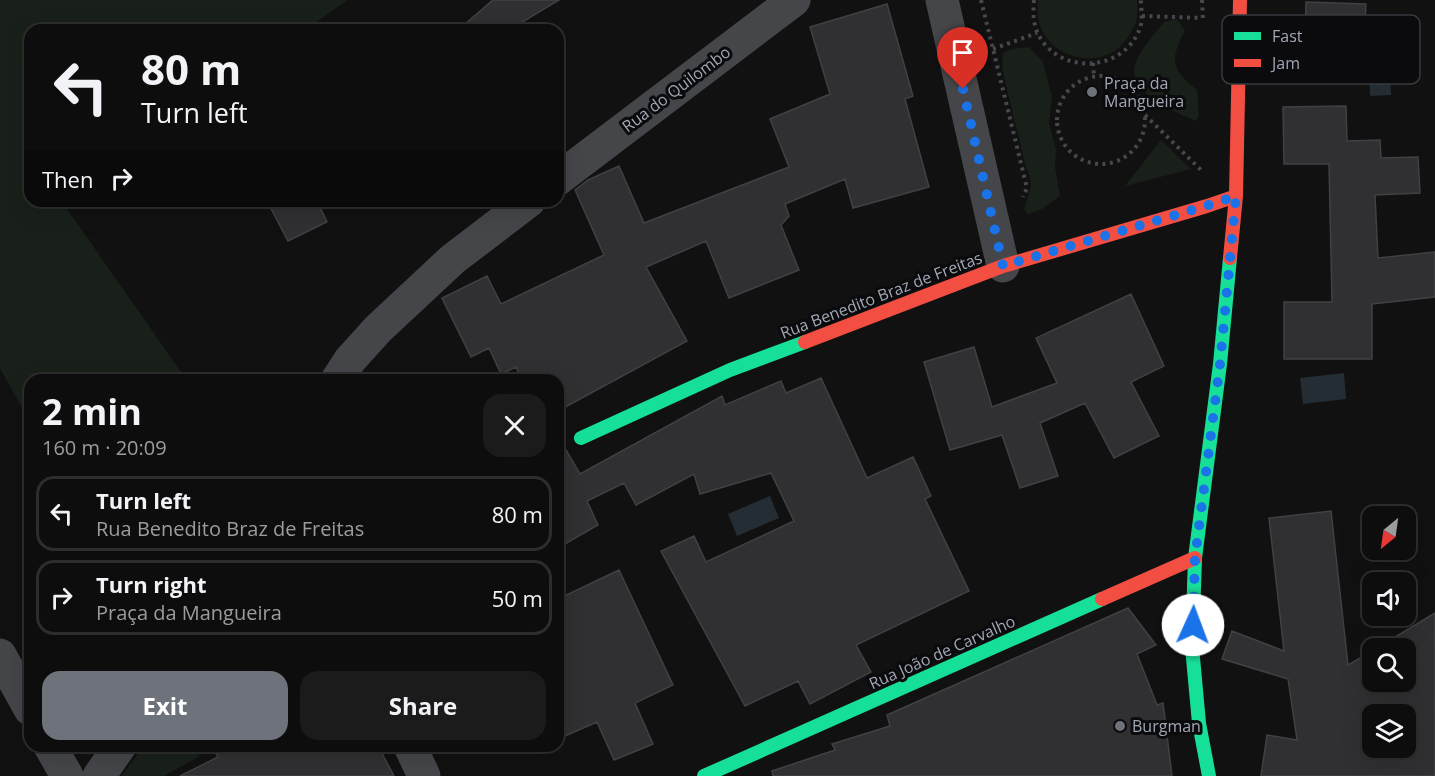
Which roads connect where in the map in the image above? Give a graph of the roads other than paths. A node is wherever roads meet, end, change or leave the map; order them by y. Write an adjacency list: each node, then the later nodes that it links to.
1 (794, 0): 6 (street, Rua do Quilombo)
2 (942, 0): 9 (street)
3 (1240, 0): 4 (street)
4 (1240, 15)
5 (1238, 84): 7 (street)
6 (564, 173)
7 (1236, 196): 9 (street, Rua Benedito Braz de Freitas); 12 (street)
8 (521, 207): 10 (street)
9 (1003, 266): 11 (street, Rua Benedito Braz de Freitas)
10 (341, 374)
11 (581, 438)
12 (1195, 558): 21 (street, Rua João de Carvalho); 22 (street)
13 (0, 655): 14 (street)
14 (24, 698)
15 (53, 752): 18 (street)
16 (116, 752): 19 (street)
17 (413, 752): 20 (street)
18 (67, 776)
19 (99, 776)
20 (424, 776)
21 (704, 776)
22 (1209, 776)

